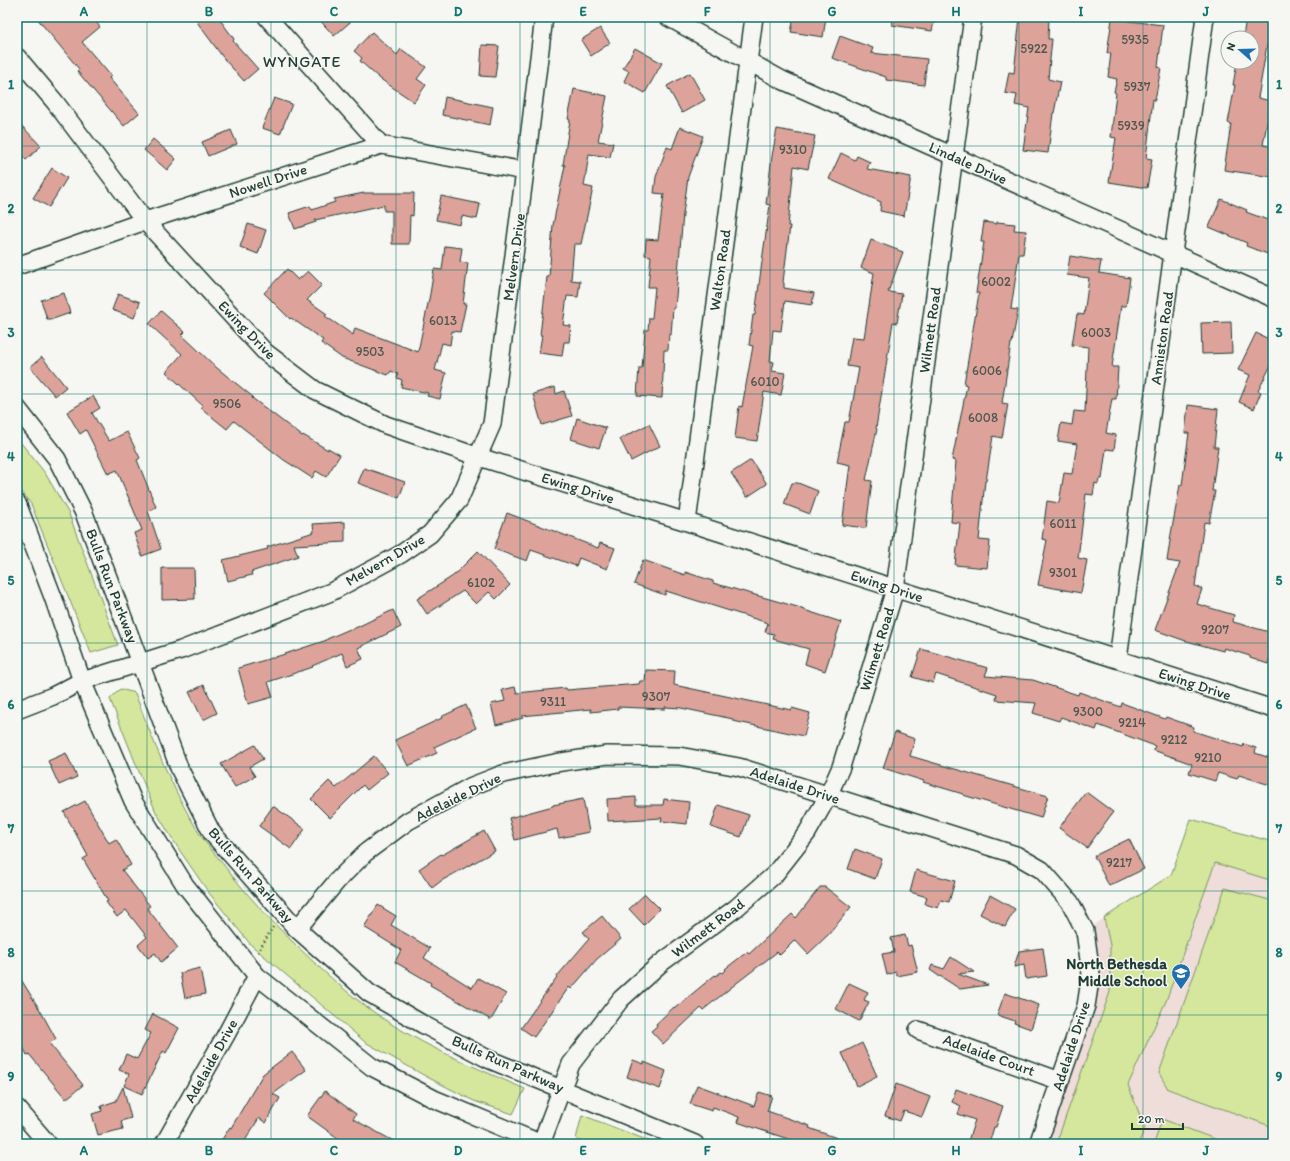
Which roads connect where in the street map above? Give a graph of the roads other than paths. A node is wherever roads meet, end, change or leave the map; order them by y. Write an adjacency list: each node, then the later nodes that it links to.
1 (267, 17): 9 (street)
2 (544, 17): 11 (street, Melvern Drive)
3 (668, 17): 8 (street, Lindale Drive)
4 (754, 17): 8 (street, Walton Road)
5 (973, 17): 10 (street, Wilmett Road)
6 (1206, 17): 13 (street, Anniston Road)
7 (17, 57): 12 (street, Ewing Drive)
8 (748, 60): 10 (street, Lindale Drive); 19 (street, Walton Road)
9 (381, 145): 11 (street, Nowell Drive); 12 (street, Nowell Drive)
10 (954, 157): 13 (street, Lindale Drive); 20 (street, Wilmett Road)
11 (525, 171): 17 (street, Melvern Drive)
12 (145, 221): 14 (street, Nowell Drive); 17 (street, Ewing Drive)
13 (1174, 255): 15 (street, Lindale Drive); 21 (street, Anniston Road)
14 (17, 266)
15 (1273, 298)
16 (17, 408): 22 (street, Bulls Run Parkway)
17 (478, 457): 19 (street, Ewing Drive); 22 (street, Melvern Drive)
18 (17, 503): 23 (street)
19 (687, 522): 20 (street, Ewing Drive)
20 (895, 589): 21 (street, Ewing Drive); 26 (street, Wilmett Road)
21 (1118, 659): 24 (street, Ewing Drive)
22 (141, 663): 23 (street, Melvern Drive); 27 (street, Bulls Run Parkway)
23 (82, 681): 25 (street, Melvern Drive); 28 (street)
24 (1273, 709)
25 (17, 710)
26 (828, 796): 27 (street, Adelaide Drive); 30 (street, Adelaide Drive); 31 (street, Wilmett Road)
27 (297, 929): 31 (street, Bulls Run Parkway)
28 (257, 976): 34 (street, Adelaide Drive); 35 (street)
29 (918, 1030): 30 (street, Adelaide Court)
30 (1060, 1081): 37 (street, Adelaide Drive)
31 (562, 1088): 35 (street, Wilmett Road); 36 (street, Bulls Run Parkway)
32 (17, 1108): 33 (street)
33 (48, 1144)
34 (164, 1144)
35 (541, 1144)
36 (695, 1144)
37 (1038, 1144)

